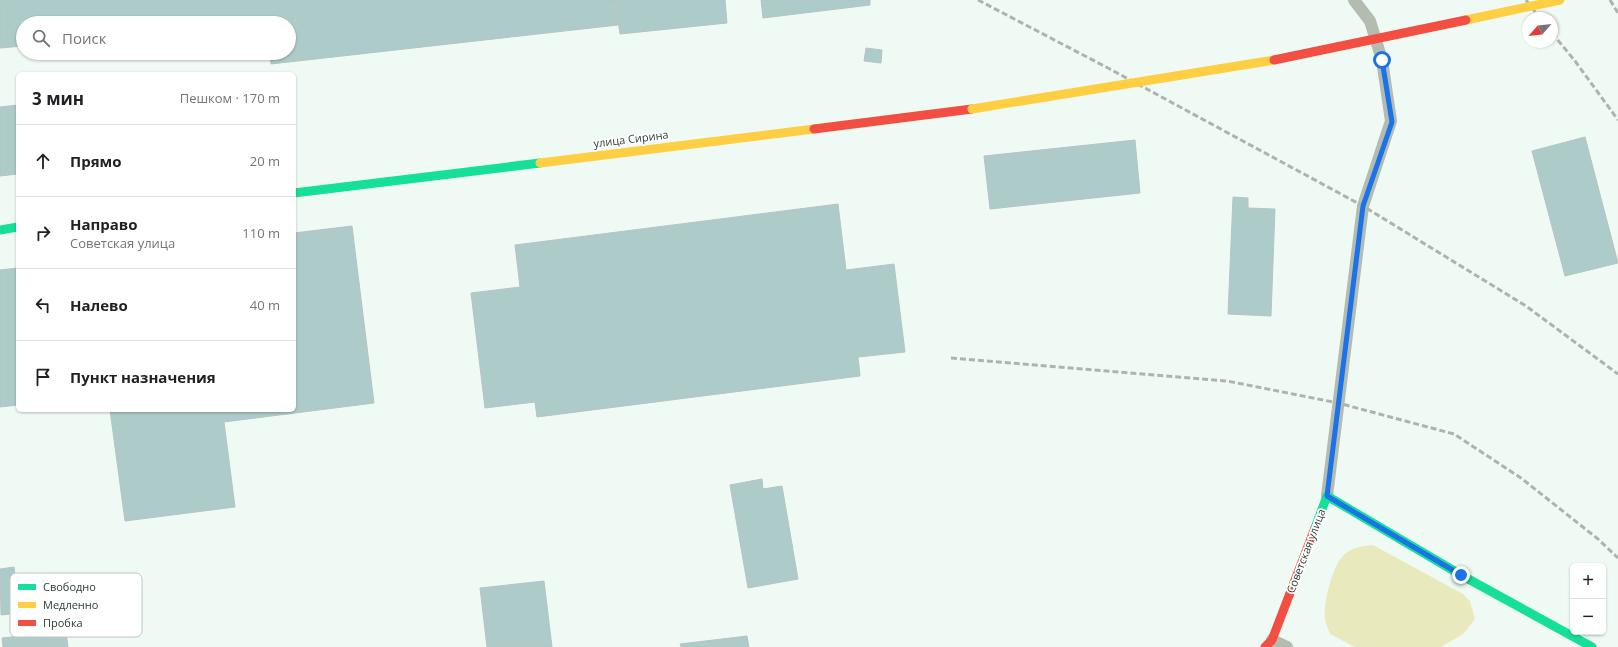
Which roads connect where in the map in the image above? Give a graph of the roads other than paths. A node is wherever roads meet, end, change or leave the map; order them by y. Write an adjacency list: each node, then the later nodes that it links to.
1 (1354, 0): 6 (lane, Советская улица)
2 (1560, 0): 3 (street, улица Сирина, bridge)
3 (296, 193)
4 (16, 227): 5 (street)
5 (0, 230)
6 (1327, 496): 7 (street, Советская улица); 9 (street)
7 (1268, 643): 8 (lane)
8 (1287, 647)
9 (1592, 647)

